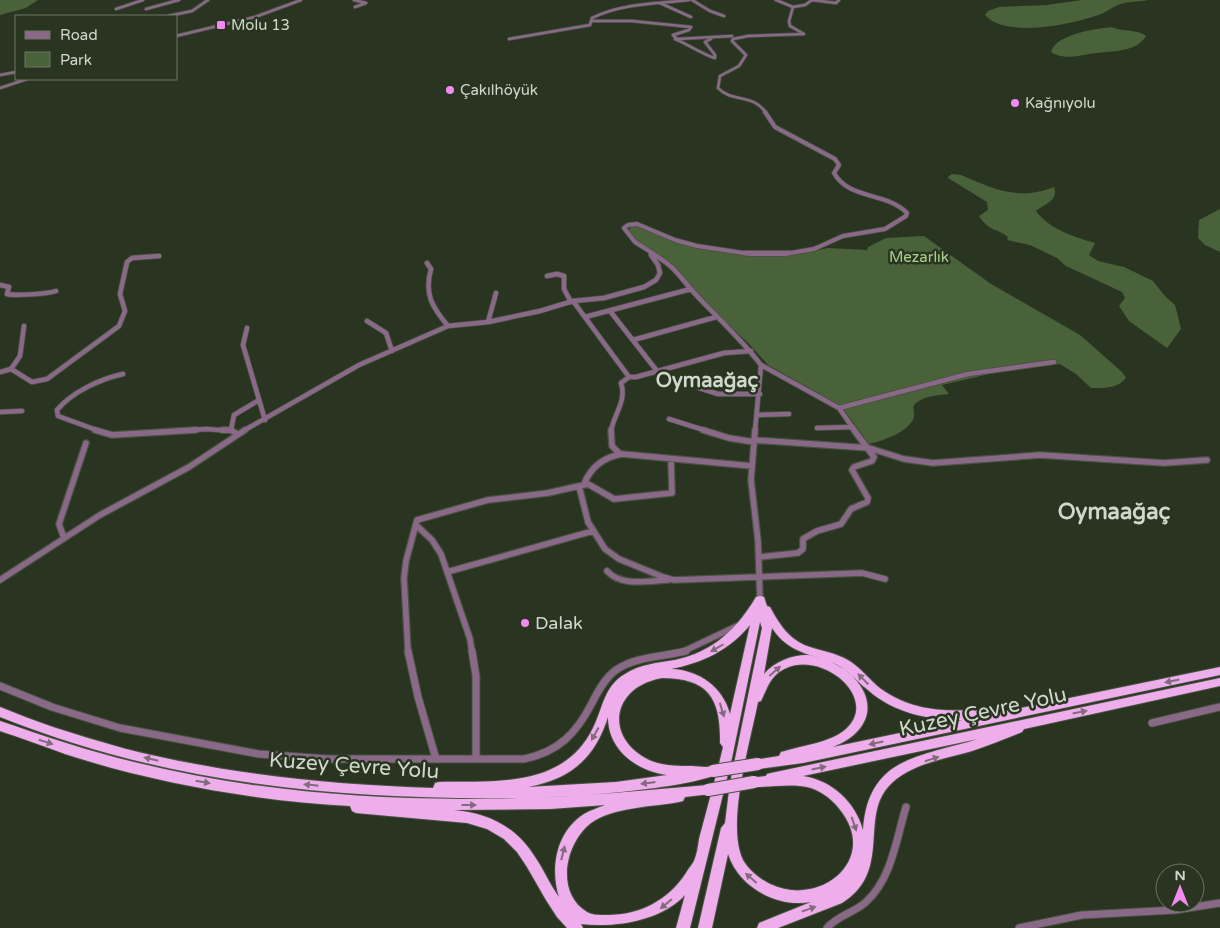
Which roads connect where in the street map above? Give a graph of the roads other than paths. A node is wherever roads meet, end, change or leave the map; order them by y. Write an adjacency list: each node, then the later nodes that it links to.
1 (143, 0): 14 (street)
2 (179, 0): 15 (street)
3 (207, 0): 16 (street)
4 (301, 0): 20 (street)
5 (354, 0): 12 (street)
6 (654, 0): 11 (street)
7 (690, 0): 11 (street); 17 (street)
8 (776, 0): 13 (street)
9 (812, 0): 10 (street); 13 (street)
10 (839, 0)
11 (661, 2): 18 (street); 19 (street)
12 (355, 7)
13 (793, 7): 22 (street)
14 (116, 8)
15 (146, 9)
16 (172, 15)
17 (724, 16)
18 (691, 17)
19 (591, 21): 23 (street); 24 (street)
20 (178, 36)
21 (732, 36): 22 (street); 24 (street); 24 (street)
22 (741, 36): 29 (street)
23 (509, 39)
24 (675, 39)
25 (15, 72): 26 (street)
26 (0, 75)
27 (24, 80): 28 (street)
28 (0, 88)
29 (649, 253): 34 (street); 37 (street)
30 (159, 256): 51 (street)
31 (426, 263): 44 (street)
32 (547, 276): 37 (street)
33 (0, 285): 35 (street)
34 (691, 289): 38 (street); 40 (street)
35 (56, 291)
36 (496, 294): 42 (street)
37 (572, 301): 39 (street); 42 (street)
38 (610, 311): 39 (street); 46 (street)
39 (585, 317): 55 (street)
40 (716, 317): 46 (street); 48 (street)
41 (367, 321): 47 (street)
42 (488, 322): 44 (street)
43 (24, 326): 51 (street)
44 (448, 326): 47 (street)
45 (247, 328): 58 (street)
46 (633, 340): 52 (street)
47 (392, 351): 65 (street)
48 (751, 351): 50 (street); 52 (street)
49 (1054, 362): 59 (street)
50 (761, 365): 57 (street); 59 (street)
51 (11, 369): 53 (street)
52 (657, 371): 55 (street)
53 (0, 372)
54 (123, 374): 68 (street)
55 (629, 377): 73 (street)
56 (699, 388): 57 (street)
57 (760, 394): 63 (street)
58 (259, 400): 65 (street); 68 (street)
59 (839, 408): 66 (street)
60 (22, 411): 61 (street)
61 (0, 412)
62 (789, 414): 63 (street)
63 (758, 415): 70 (street)
64 (670, 419): 70 (street)
65 (264, 420): 69 (street)
66 (853, 427): 67 (street); 72 (street)
67 (817, 428)
68 (231, 430): 69 (street)
69 (237, 434): 80 (street)
70 (754, 441): 72 (street); 76 (street)
71 (86, 443): 80 (street)
72 (869, 448): 75 (street); 81 (street)
73 (620, 454): 74 (street); 77 (street)
74 (670, 460): 76 (street); 77 (street)
75 (1207, 460)
76 (752, 466): 81 (street)
77 (581, 485): 78 (street); 79 (street)
78 (416, 525): 83 (street); 100 (street)
79 (592, 531): 83 (street); 87 (street)
80 (64, 538): 86 (street)
81 (759, 557): 84 (street)
82 (608, 571): 87 (street)
83 (448, 572): 101 (street)
84 (760, 578): 85 (street); 87 (street); 88 (street)
85 (885, 579)
86 (0, 580)
87 (674, 580)
88 (760, 600): 89 (highway); 95 (highway); 96 (highway, one-way to 88); 99 (highway)
89 (749, 621): 101 (street); 105 (highway, one-way to 105)
90 (1220, 671): 96 (highway, Kuzey Çevre Yolu, one-way to 96)
91 (1220, 682): 96 (highway, Kuzey Çevre Yolu, one-way to 91)
92 (0, 686): 100 (street)
93 (1220, 707): 97 (street)
94 (0, 712): 105 (highway, Kuzey Çevre Yolu, one-way to 94)
95 (751, 712): 102 (highway, one-way to 102); 108 (highway)
96 (1045, 713): 102 (highway, Kuzey Çevre Yolu, one-way to 102); 104 (highway, Kuzey Çevre Yolu, one-way to 96); 115 (highway, one-way to 96)
97 (1152, 723)
98 (0, 726): 107 (highway, Kuzey Çevre Yolu, one-way to 107)
99 (726, 758): 103 (highway, one-way to 99); 110 (highway)
100 (436, 759): 101 (street)
101 (476, 759)
102 (758, 764): 103 (highway, bridge)
103 (713, 771): 105 (highway, Kuzey Çevre Yolu, one-way to 105)
104 (754, 782): 106 (highway, Kuzey Çevre Yolu, bridge); 108 (highway, one-way to 108)
105 (345, 788)
106 (708, 790): 107 (highway, Kuzey Çevre Yolu, one-way to 106); 110 (highway, one-way to 106)
107 (252, 791): 112 (highway)
108 (733, 803): 114 (highway)
109 (906, 807): 116 (street)
110 (697, 867): 113 (highway)
111 (1220, 903): 117 (street)
112 (576, 928)
113 (683, 928)
114 (705, 928)
115 (764, 928)
116 (826, 928)
117 (1019, 928)

